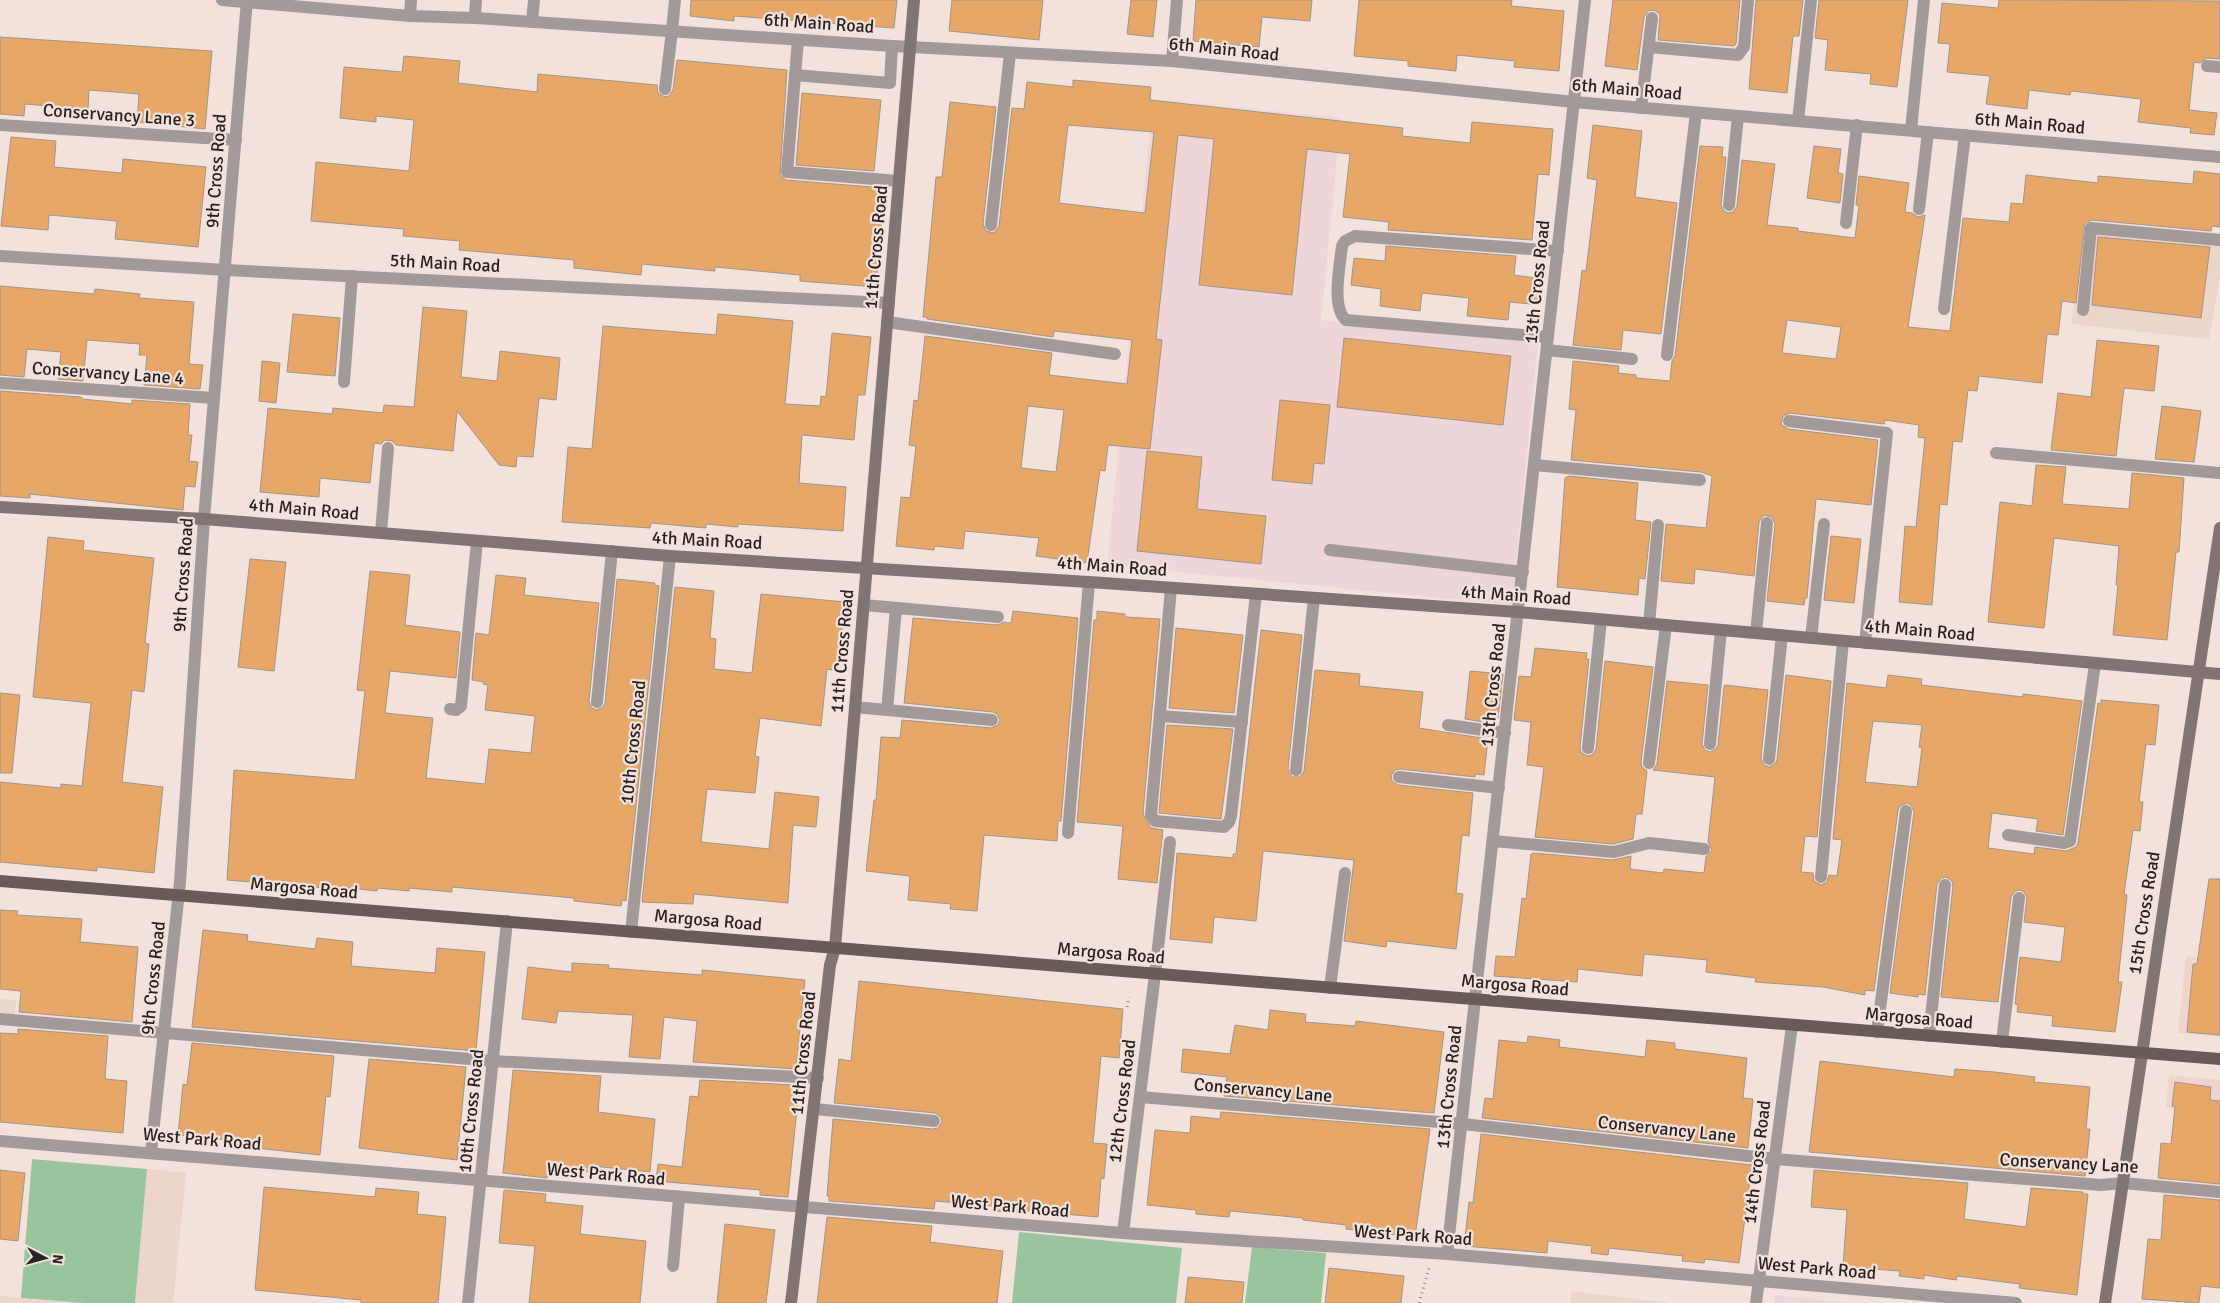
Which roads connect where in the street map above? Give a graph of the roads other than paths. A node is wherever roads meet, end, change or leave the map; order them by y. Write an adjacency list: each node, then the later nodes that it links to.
1 (222, 0): 12 (street, 6th Main Road)
2 (411, 0): 13 (street)
3 (476, 0): 14 (street)
4 (534, 0): 16 (street)
5 (675, 0): 17 (street)
6 (914, 0): 20 (street, 11th Cross Road)
7 (1177, 0): 23 (street)
8 (1585, 0): 26 (street, 13th Cross Road)
9 (1748, 0): 21 (street)
10 (1811, 0): 30 (street)
11 (1924, 0): 33 (street)
12 (247, 1): 13 (street, 6th Main Road); 36 (street, 9th Cross Road)
13 (410, 16): 14 (street, 6th Main Road)
14 (475, 18): 16 (street, 6th Main Road)
15 (1652, 18): 21 (street)
16 (532, 22): 17 (street, 6th Main Road)
17 (672, 31): 18 (street, 6th Main Road); 25 (street)
18 (798, 40): 19 (street, 6th Main Road); 24 (street)
19 (892, 46): 20 (street, 6th Main Road); 24 (street)
20 (910, 47): 22 (street, 6th Main Road); 38 (street, 11th Cross Road)
21 (1649, 48): 27 (street)
22 (1010, 52): 23 (street, 6th Main Road); 42 (street)
23 (1172, 61): 26 (street, 6th Main Road)
24 (795, 75): 38 (street)
25 (665, 89)
26 (1574, 102): 27 (street, 6th Main Road); 44 (street, 13th Cross Road)
27 (1641, 108): 28 (street, 6th Main Road)
28 (1696, 113): 29 (street, 6th Main Road); 54 (street)
29 (1738, 116): 30 (street, 6th Main Road); 39 (street)
30 (1798, 120): 32 (street, 6th Main Road)
31 (0, 125): 36 (street, Conservancy Lane 3)
32 (1856, 125): 33 (street, 6th Main Road); 41 (street)
33 (1911, 130): 34 (street, 6th Main Road)
34 (1928, 132): 35 (street, 6th Main Road); 40 (street)
35 (1966, 135): 37 (street, 6th Main Road); 49 (street)
36 (236, 140): 46 (street, 9th Cross Road)
37 (2220, 156)
38 (899, 181): 48 (street, 11th Cross Road)
39 (1728, 204)
40 (1919, 209)
41 (1846, 223)
42 (991, 225)
43 (2220, 240): 50 (street)
44 (1558, 251): 52 (street, 13th Cross Road); 52 (street)
45 (0, 256): 46 (street, 5th Main Road)
46 (226, 270): 47 (street, 5th Main Road); 58 (street, 9th Cross Road)
47 (352, 276): 48 (street, 5th Main Road); 56 (street)
48 (889, 303): 51 (street, 11th Cross Road)
49 (1944, 309)
50 (2083, 310)
51 (887, 322): 53 (street); 76 (street, 11th Cross Road)
52 (1548, 344): 55 (street); 62 (street, 13th Cross Road)
53 (1116, 354)
54 (1667, 356)
55 (1632, 359)
56 (344, 382)
57 (0, 383): 58 (street, Conservancy Lane 4)
58 (214, 398): 66 (street, 9th Cross Road)
59 (1789, 420): 94 (street)
60 (388, 448): 71 (street)
61 (1996, 453): 63 (street)
62 (1534, 465): 64 (street); 77 (street, 13th Cross Road)
63 (2220, 473)
64 (1700, 480)
65 (0, 507): 66 (street, 4th Main Road)
66 (204, 518): 71 (street, 4th Main Road); 124 (street, 9th Cross Road)
67 (1767, 523): 90 (street)
68 (1824, 524): 92 (street)
69 (1658, 525): 87 (street)
70 (2220, 528): 96 (street, 15th Cross Road)
71 (381, 533): 72 (street, 4th Main Road)
72 (477, 541): 74 (street, 4th Main Road); 99 (street)
73 (1330, 550): 77 (street)
74 (612, 551): 75 (street, 4th Main Road); 98 (street)
75 (670, 556): 76 (street, 4th Main Road); 127 (street, 10th Cross Road)
76 (867, 567): 78 (street, 4th Main Road); 82 (street, 11th Cross Road)
77 (1523, 572): 84 (street, 13th Cross Road)
78 (1089, 582): 79 (street, 4th Main Road); 115 (street)
79 (1171, 588): 80 (street, 4th Main Road); 102 (street)
80 (1256, 594): 81 (street, 4th Main Road); 104 (street)
81 (1314, 598): 84 (street, 4th Main Road); 111 (street)
82 (864, 605): 83 (street); 100 (street, 11th Cross Road)
83 (896, 608): 85 (street); 101 (street)
84 (1518, 612): 86 (street, 4th Main Road); 106 (street, 13th Cross Road)
85 (998, 617)
86 (1601, 620): 87 (street, 4th Main Road); 108 (street)
87 (1649, 624): 88 (street, 4th Main Road)
88 (1666, 625): 89 (street, 4th Main Road); 110 (street)
89 (1721, 630): 90 (street, 4th Main Road); 107 (street)
90 (1756, 633): 91 (street, 4th Main Road)
91 (1782, 635): 92 (street, 4th Main Road); 109 (street)
92 (1811, 638): 93 (street, 4th Main Road)
93 (1843, 641): 94 (street, 4th Main Road); 121 (street)
94 (1865, 643): 95 (street, 4th Main Road)
95 (2095, 664): 96 (street, 4th Main Road); 116 (street)
96 (2199, 672): 97 (street, 4th Main Road); 138 (street, 15th Cross Road)
97 (2220, 674)
98 (597, 702)
99 (450, 708)
100 (855, 708): 101 (street); 128 (street, 11th Cross Road)
101 (887, 710): 103 (street)
102 (1160, 716): 104 (street); 104 (street)
103 (992, 720)
104 (1242, 722)
105 (1448, 725): 106 (street)
106 (1505, 732): 113 (street, 13th Cross Road)
107 (1710, 744)
108 (1588, 748)
109 (1769, 759)
110 (1649, 764)
111 (1296, 770)
112 (1399, 777): 113 (street)
113 (1499, 788): 117 (street, 13th Cross Road)
114 (1906, 811): 135 (street)
115 (1068, 833)
116 (2008, 835)
117 (1493, 841): 119 (street); 131 (street, 13th Cross Road)
118 (1170, 842): 129 (street, 12th Cross Road)
119 (1704, 849)
120 (1345, 873): 130 (street)
121 (1821, 877)
122 (0, 880): 124 (main road, Margosa Road)
123 (1945, 884): 136 (street)
124 (179, 895): 126 (main road, Margosa Road); 134 (street, 9th Cross Road)
125 (2019, 898): 137 (street)
126 (507, 921): 127 (main road, Margosa Road); 140 (street, 10th Cross Road)
127 (631, 932): 128 (main road, Margosa Road)
128 (835, 948): 129 (main road, Margosa Road); 141 (street, 11th Cross Road)
129 (1155, 974): 130 (main road, Margosa Road); 142 (street, 12th Cross Road)
130 (1330, 988): 131 (main road, Margosa Road)
131 (1476, 999): 133 (main road, Margosa Road); 145 (street, 13th Cross Road)
132 (0, 1019): 134 (street)
133 (1792, 1025): 135 (main road, Margosa Road); 148 (street, 14th Cross Road)
134 (165, 1032): 140 (street); 147 (street, 9th Cross Road)
135 (1877, 1032): 136 (main road, Margosa Road)
136 (1929, 1036): 137 (main road, Margosa Road)
137 (2002, 1042): 138 (main road, Margosa Road)
138 (2141, 1053): 139 (main road, Margosa Road); 150 (street, 15th Cross Road)
139 (2220, 1060)
140 (494, 1061): 141 (street); 149 (street, 10th Cross Road)
141 (818, 1078): 143 (street, 11th Cross Road)
142 (1140, 1097): 145 (street, Conservancy Lane); 154 (street, 12th Cross Road)
143 (815, 1109): 144 (street); 153 (street, 11th Cross Road)
144 (934, 1122)
145 (1463, 1124): 148 (street, Conservancy Lane); 155 (street, 13th Cross Road)
146 (0, 1141): 147 (street, West Park Road)
147 (151, 1152): 149 (street, West Park Road)
148 (1775, 1159): 150 (street, Conservancy Lane); 157 (street, 14th Cross Road)
149 (481, 1181): 152 (street, West Park Road); 158 (street, 10th Cross Road)
150 (2123, 1183): 151 (street, Conservancy Lane); 162 (street, 15th Cross Road)
151 (2220, 1192)
152 (679, 1198): 153 (street, West Park Road); 156 (street)
153 (804, 1207): 154 (street, West Park Road); 159 (street, 11th Cross Road)
154 (1123, 1233): 155 (street, West Park Road)
155 (1447, 1254): 157 (street, West Park Road)
156 (673, 1266)
157 (1759, 1280): 160 (street, 14th Cross Road); 161 (street, West Park Road)
158 (468, 1303)
159 (791, 1303)
160 (1756, 1303)
161 (2016, 1303)
162 (2105, 1303)

